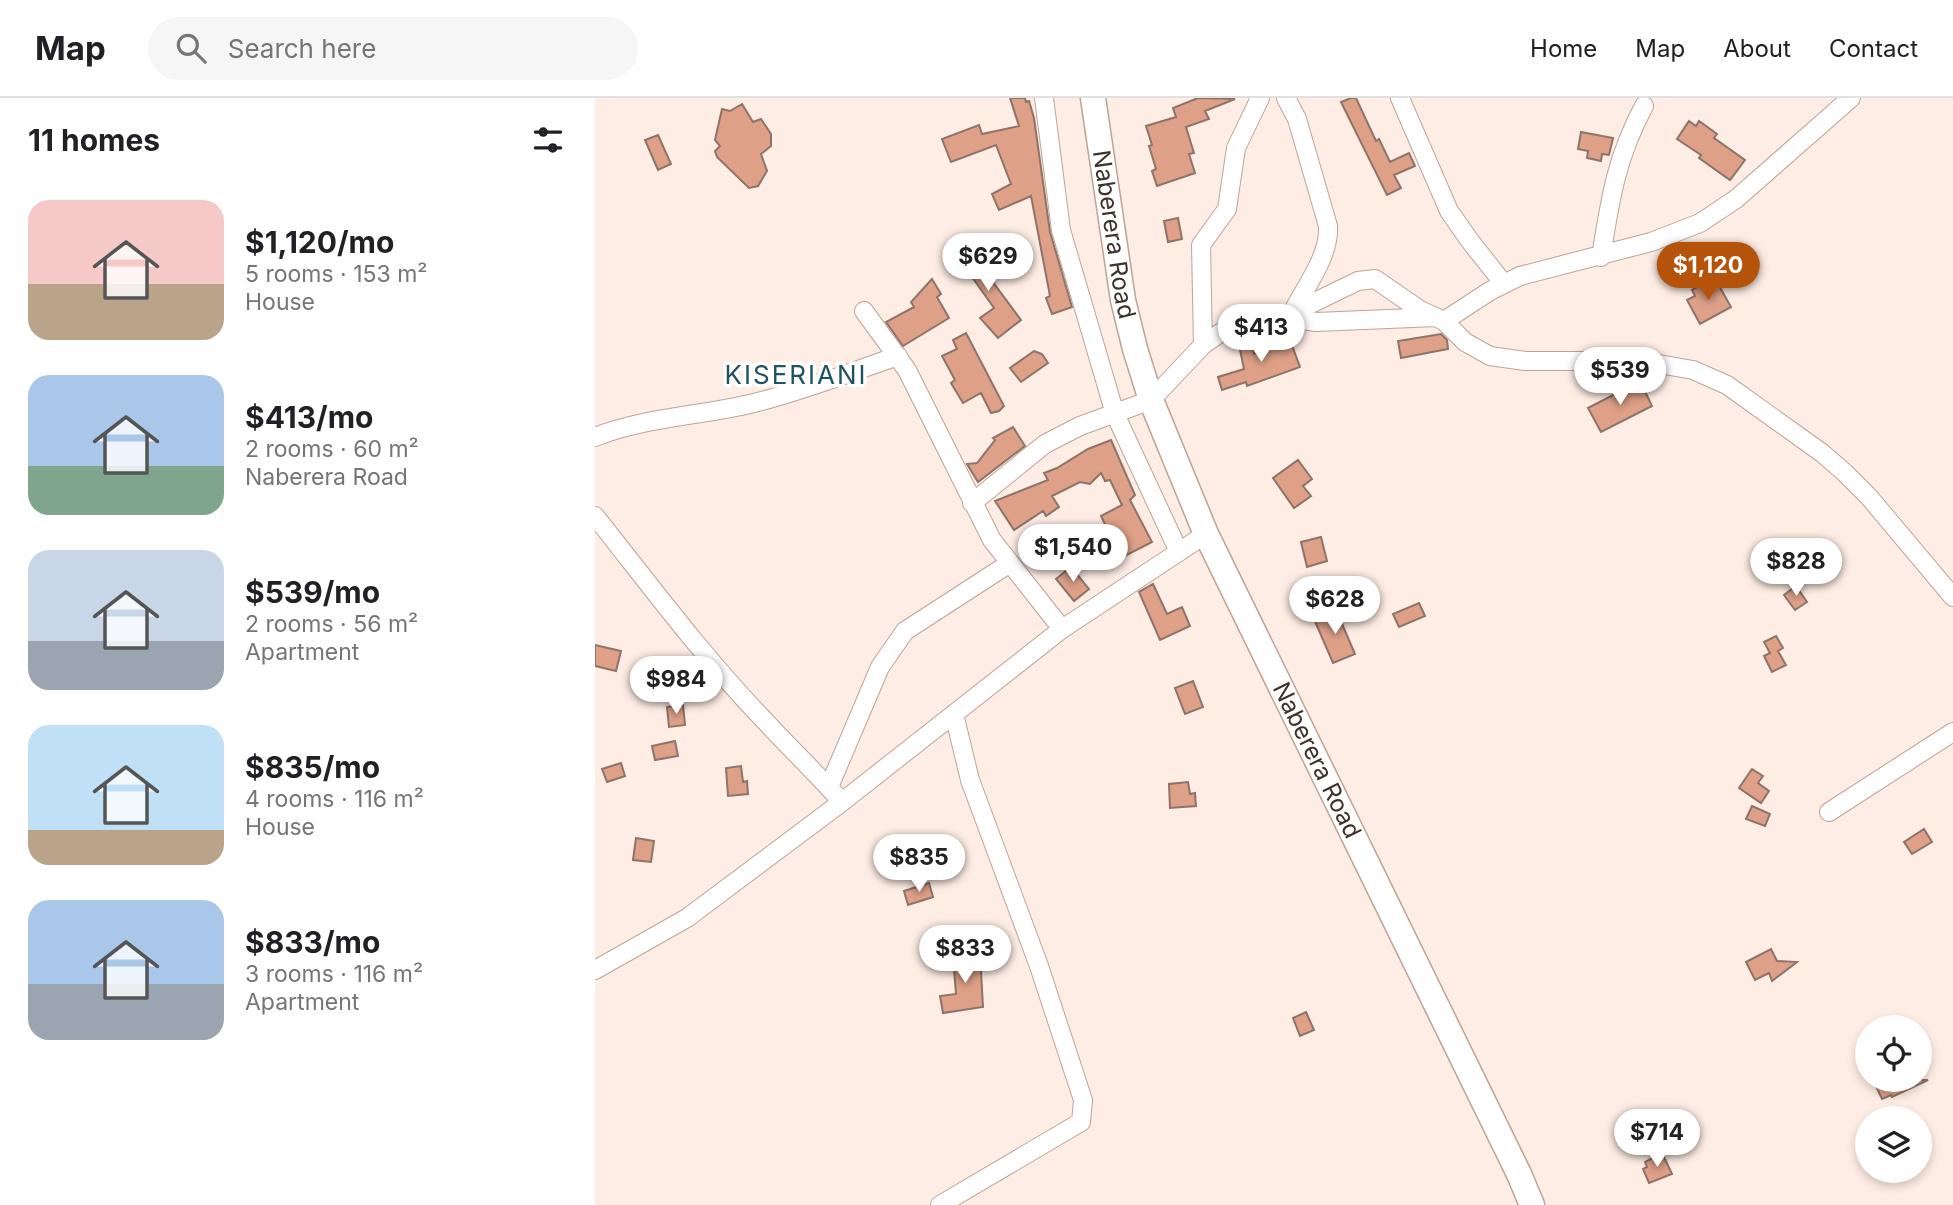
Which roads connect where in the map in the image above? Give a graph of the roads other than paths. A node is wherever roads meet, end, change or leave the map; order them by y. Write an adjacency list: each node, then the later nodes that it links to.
1 (1044, 98): 16 (street)
2 (1093, 98): 15 (street, Naberera Road)
3 (1260, 98): 13 (street)
4 (1286, 98): 11 (street)
5 (1400, 98): 9 (street)
6 (1851, 98): 8 (street)
7 (1644, 106): 8 (street)
8 (1601, 257): 9 (street)
9 (1504, 284): 12 (street)
10 (864, 311): 14 (street)
11 (1285, 315): 12 (street); 12 (street); 13 (street)
12 (1440, 319): 23 (street)
13 (1203, 345): 15 (street)
14 (898, 356): 17 (street); 18 (street)
15 (1151, 400): 16 (street); 20 (street, Naberera Road)
16 (1115, 414): 18 (street); 21 (street)
17 (595, 437)
18 (972, 503): 22 (street)
19 (595, 516): 27 (street)
20 (1206, 534): 21 (street); 32 (street, Naberera Road)
21 (1179, 552): 24 (street)
22 (1010, 562): 24 (street); 27 (street)
23 (1953, 597)
24 (1062, 629): 25 (street)
25 (954, 714): 28 (street); 31 (street)
26 (1953, 732): 29 (street)
27 (829, 787): 28 (street)
28 (842, 802): 30 (street)
29 (1829, 812)
30 (595, 970)
31 (940, 1205)
32 (1532, 1205)

